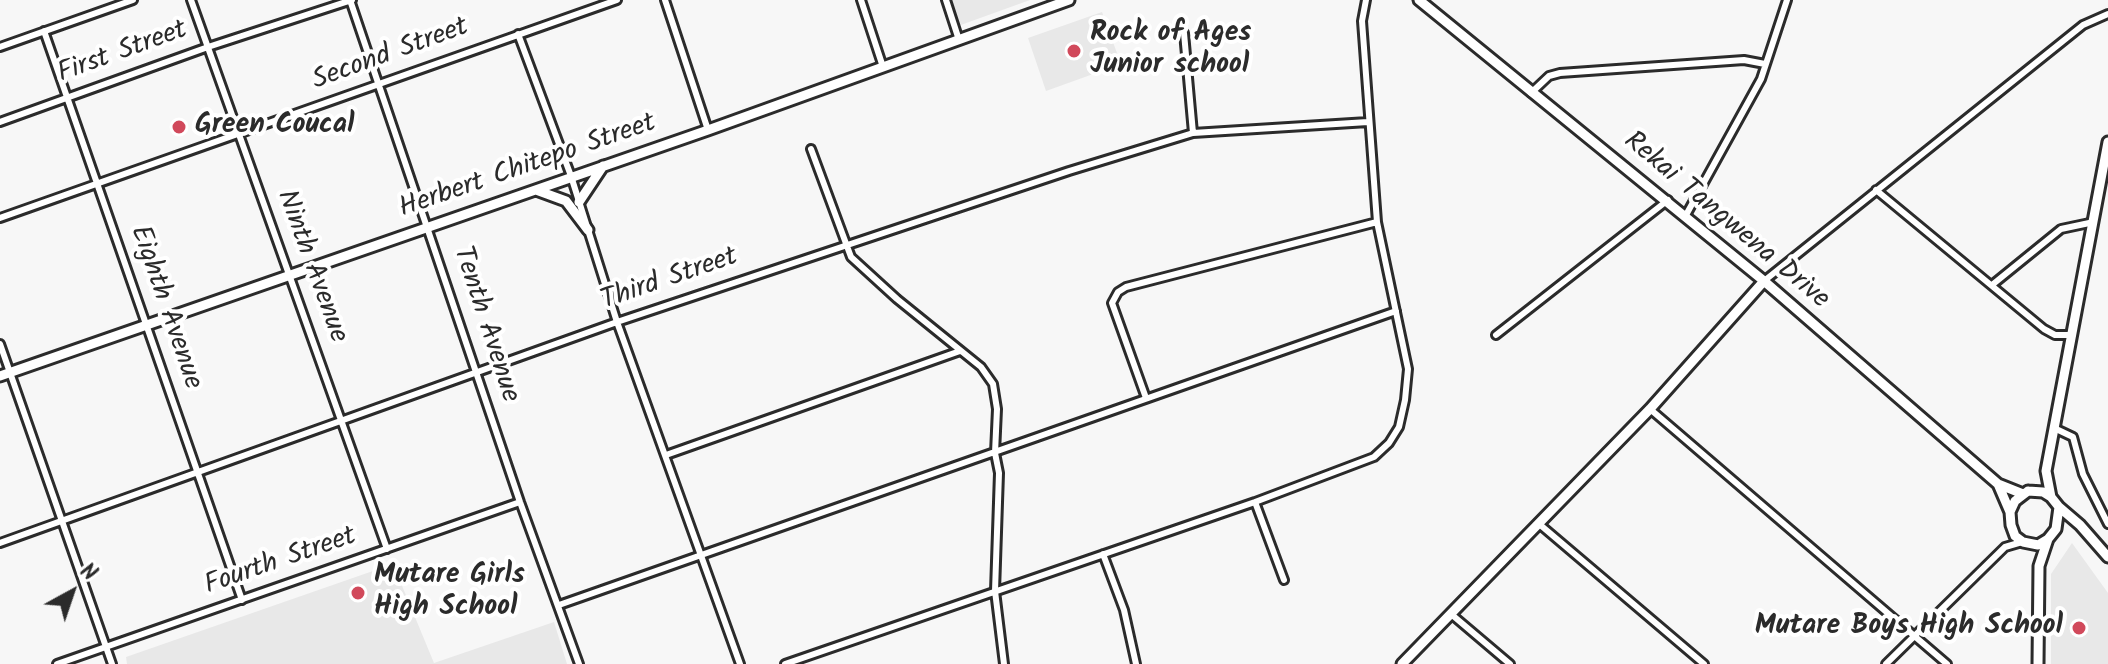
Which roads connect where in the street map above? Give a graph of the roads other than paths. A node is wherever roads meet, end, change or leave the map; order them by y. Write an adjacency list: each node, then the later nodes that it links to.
1 (133, 0): 13 (street)
2 (191, 0): 18 (street, Ninth Avenue)
3 (351, 0): 18 (street, First Street); 21 (street, Tenth Avenue)
4 (617, 0): 15 (street, Second Street)
5 (665, 0): 26 (street)
6 (861, 0): 20 (street)
7 (946, 0): 16 (street)
8 (1069, 0): 16 (main road, Herbert Chitepo Street)
9 (1366, 0): 25 (street)
10 (1419, 0): 22 (main road, Rekai Tangwena Drive)
11 (1787, 0): 19 (street)
12 (2108, 14): 35 (street)
13 (44, 31): 17 (street); 23 (street, Eighth Avenue)
14 (1184, 33): 28 (street)
15 (518, 34): 21 (street, Second Street); 32 (street)
16 (959, 40): 20 (main road, Herbert Chitepo Street)
17 (0, 47)
18 (208, 47): 23 (street, First Street); 27 (street, Ninth Avenue)
19 (1765, 64): 22 (street); 38 (street)
20 (883, 67): 26 (main road, Herbert Chitepo Street)
21 (379, 83): 27 (street, Second Street); 42 (street, Tenth Avenue)
22 (1531, 93): 36 (main road, Rekai Tangwena Drive)
23 (67, 98): 24 (street, First Street); 33 (street, Eighth Avenue)
24 (0, 122)
25 (1368, 122): 28 (street, Third Street); 40 (street)
26 (708, 130): 31 (main road, Herbert Chitepo Street)
27 (239, 133): 33 (street, Second Street); 45 (street, Ninth Avenue)
28 (1193, 133): 44 (street, Third Street)
29 (2108, 142): 41 (main road)
30 (811, 149): 44 (street)
31 (603, 166): 32 (main road, Herbert Chitepo Street); 37 (main road)
32 (571, 176): 34 (main road, Herbert Chitepo Street); 37 (street)
33 (98, 185): 39 (street, Second Street); 50 (street, Eighth Avenue)
34 (534, 189): 42 (main road, Herbert Chitepo Street); 43 (main road)
35 (1876, 190): 46 (street); 47 (street)
36 (1668, 200): 38 (main road, Rekai Tangwena Drive); 51 (street)
37 (579, 202): 43 (street)
38 (1686, 215): 46 (main road, Rekai Tangwena Drive)
39 (0, 218)
40 (1377, 222): 48 (street); 57 (street)
41 (2094, 222): 47 (street); 52 (main road)
42 (428, 225): 45 (main road, Herbert Chitepo Street); 55 (street, Tenth Avenue)
43 (588, 230): 49 (street)
44 (845, 245): 49 (street, Third Street); 54 (street)
45 (290, 274): 50 (main road, Herbert Chitepo Street); 59 (street, Ninth Avenue)
46 (1764, 281): 58 (main road); 65 (main road, Rekai Tangwena Drive)
47 (1992, 285): 52 (street)
48 (1396, 311): 57 (street); 69 (street)
49 (617, 322): 55 (street, Third Street); 62 (street)
50 (146, 324): 56 (main road, Herbert Chitepo Street); 64 (street, Eighth Avenue)
51 (1496, 335)
52 (2072, 335): 60 (main road)
53 (0, 344): 56 (street)
54 (961, 351): 61 (street); 62 (street)
55 (477, 372): 59 (street, Third Street); 68 (street, Tenth Avenue)
56 (5, 374): 72 (street)
57 (1146, 398): 61 (street)
58 (1650, 409): 73 (main road); 92 (street)
59 (342, 420): 64 (street, Third Street); 82 (street, Ninth Avenue)
60 (2054, 428): 63 (main road); 74 (street)
61 (995, 453): 84 (street); 88 (street)
62 (666, 455): 84 (street)
63 (2046, 471): 66 (main road); 67 (main road)
64 (197, 472): 72 (street, Third Street); 89 (street, Eighth Avenue)
65 (1998, 484): 66 (main road); 71 (main road)
66 (2025, 492): 67 (main road); 71 (main road)
67 (2051, 497): 70 (main road)
68 (520, 502): 82 (street, Fourth Street); 90 (street, Tenth Avenue)
69 (1255, 502): 83 (street); 87 (street)
70 (2059, 507): 76 (main road); 77 (main road)
71 (2010, 512): 75 (main road)
72 (63, 522): 79 (street, Third Street); 93 (street)
73 (1538, 523): 91 (main road); 103 (street)
74 (2108, 524)
75 (2011, 525): 80 (main road); 81 (street)
76 (2080, 525): 77 (main road); 85 (main road)
77 (2056, 529): 78 (main road)
78 (2048, 539): 80 (main road); 86 (main road)
79 (0, 543)
80 (2026, 544): 81 (street); 86 (main road)
81 (2005, 547): 92 (street)
82 (387, 549): 89 (street, Fourth Street)
83 (1103, 554): 88 (street); 100 (street)
84 (701, 555): 90 (street); 97 (street)
85 (2108, 557)
86 (2039, 566): 106 (main road)
87 (1284, 580)
88 (995, 591): 98 (street); 99 (street)
89 (242, 600): 93 (street, Fourth Street)
90 (559, 605): 96 (street, Tenth Avenue)
91 (1451, 614): 101 (main road); 102 (street)
92 (1913, 636): 104 (street); 105 (street)
93 (105, 646): 94 (street, Fourth Street); 95 (street)
94 (57, 664)
95 (112, 664)
96 (579, 664)
97 (740, 664)
98 (785, 664)
99 (1004, 664)
100 (1136, 664)
101 (1402, 664)
102 (1510, 664)
103 (1704, 664)
104 (1886, 664)
105 (1947, 664)
106 (2038, 664)

